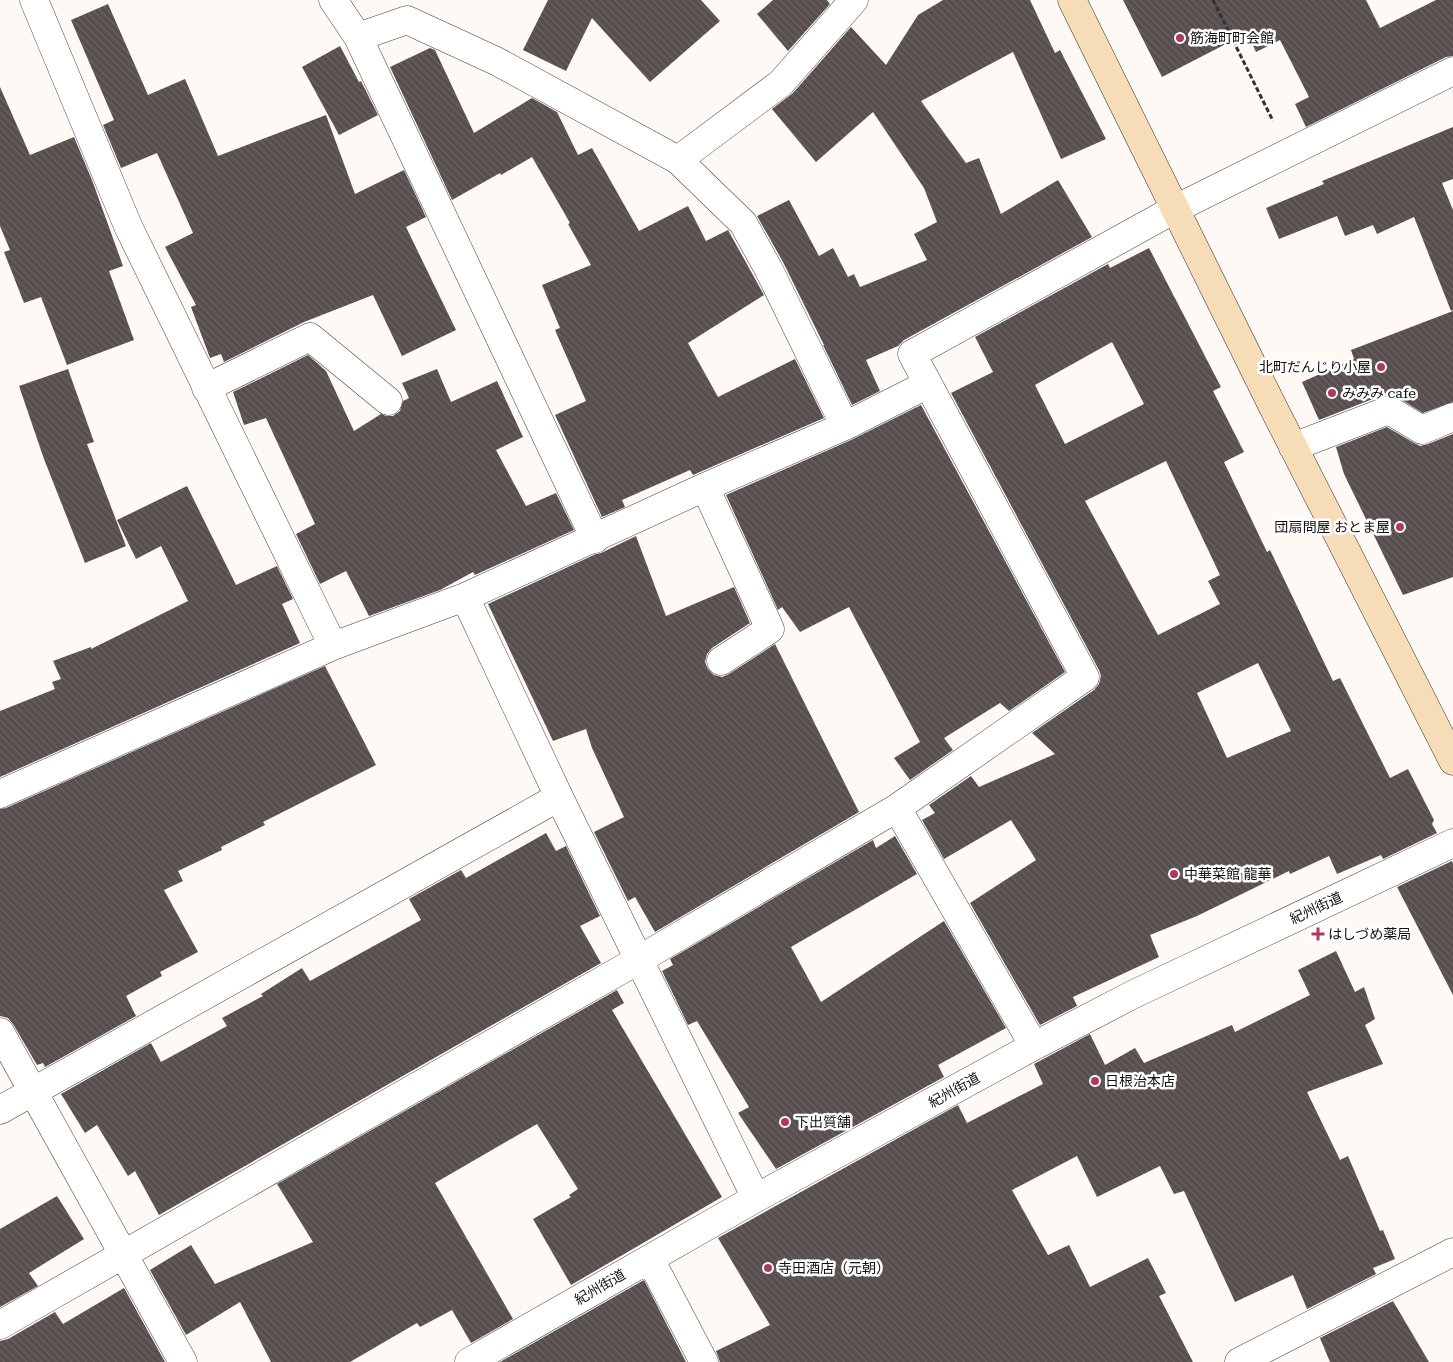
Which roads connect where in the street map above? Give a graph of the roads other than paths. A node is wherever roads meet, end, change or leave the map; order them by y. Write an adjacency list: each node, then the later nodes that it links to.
1 (34, 0): 10 (street)
2 (333, 0): 5 (street)
3 (854, 0): 7 (street)
4 (1072, 0): 8 (street)
5 (358, 37): 7 (street); 16 (street)
6 (1453, 71): 8 (street)
7 (678, 160): 13 (street)
8 (1175, 208): 9 (street); 14 (street)
9 (928, 384): 13 (street); 23 (street)
10 (206, 388): 11 (street); 18 (street)
11 (388, 401)
12 (1453, 418): 14 (street)
13 (846, 426): 15 (street)
14 (1293, 447): 20 (street)
15 (705, 487): 16 (street); 19 (street)
16 (595, 538): 17 (street)
17 (465, 597): 18 (street); 22 (street)
18 (334, 646): 21 (street)
19 (721, 661)
20 (1453, 761)
21 (0, 794)
22 (560, 797): 25 (street); 28 (street)
23 (897, 808): 25 (street); 27 (street)
24 (1453, 843): 27 (street, 紀州街道)
25 (640, 959): 30 (street); 32 (street)
26 (0, 1032): 28 (street)
27 (1034, 1046): 30 (street, 紀州街道)
28 (33, 1092): 29 (street); 32 (street)
29 (0, 1110)
30 (756, 1198): 33 (street, 紀州街道)
31 (1453, 1252): 38 (street)
32 (124, 1255): 34 (street); 35 (street)
33 (650, 1259): 36 (street, 紀州街道); 37 (street)
34 (0, 1326)
35 (184, 1362)
36 (469, 1362)
37 (704, 1362)
38 (1239, 1362)

